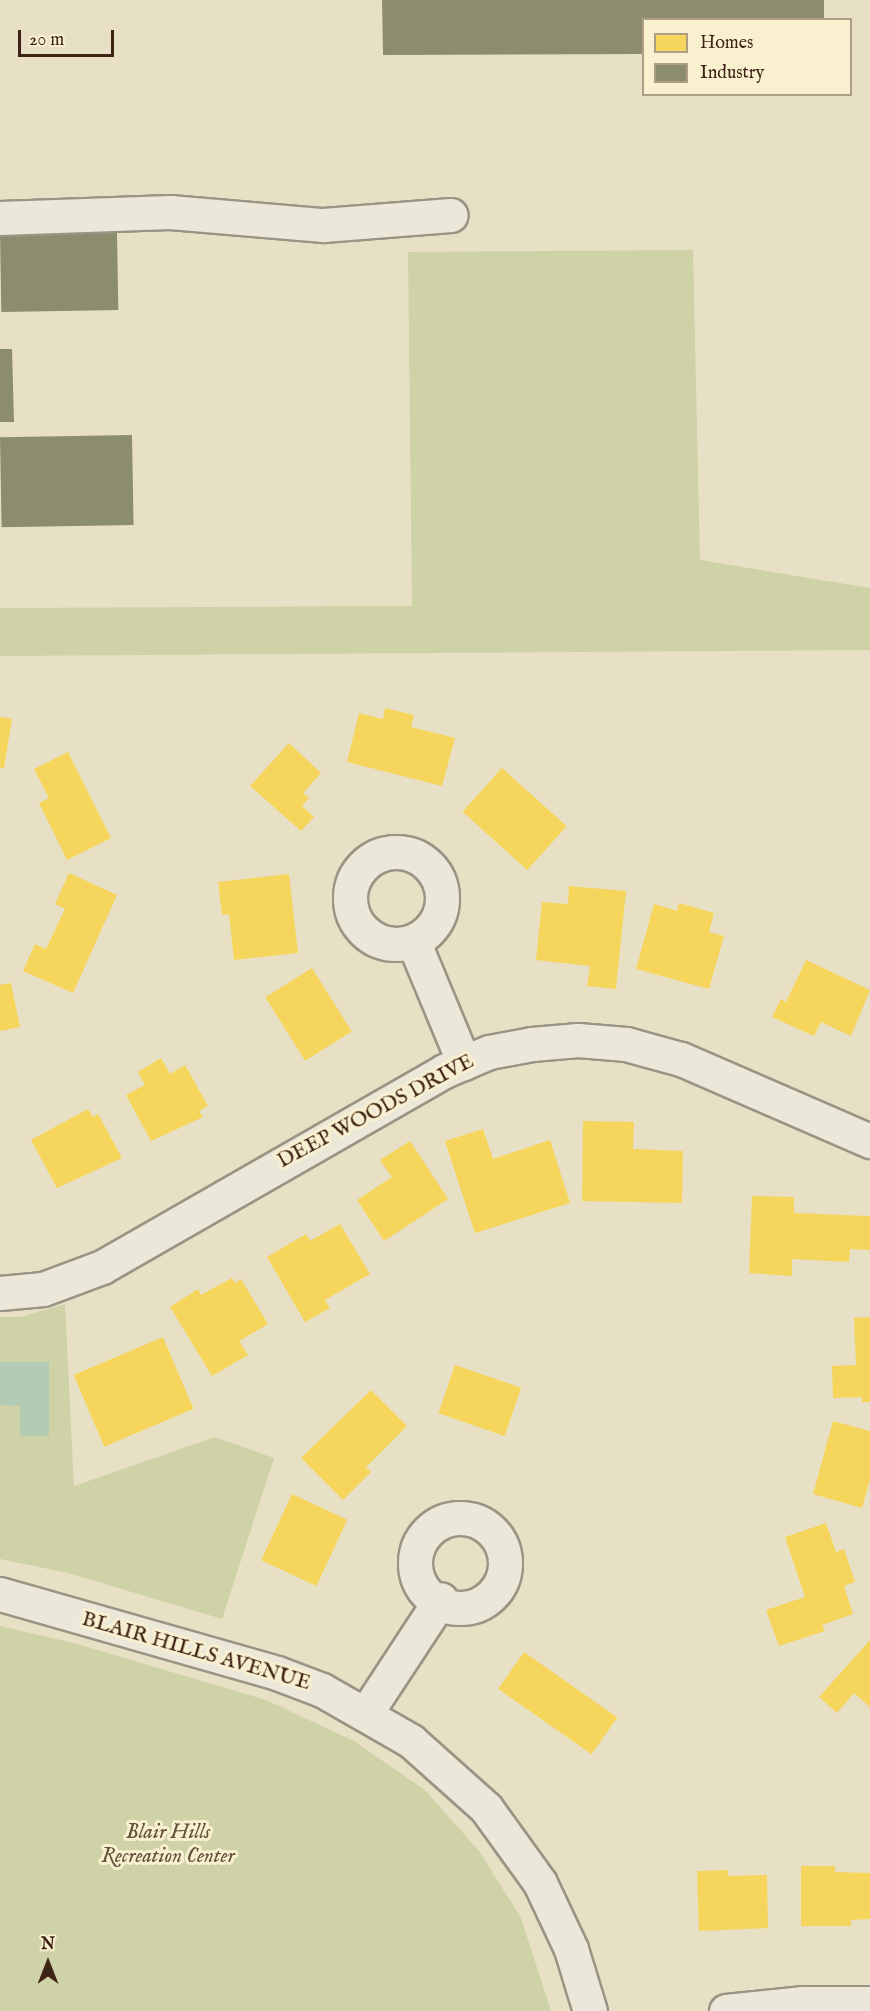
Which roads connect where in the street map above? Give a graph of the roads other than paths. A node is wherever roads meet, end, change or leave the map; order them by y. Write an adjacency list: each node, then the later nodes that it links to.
1 (451, 215): 2 (street)
2 (0, 218)
3 (414, 943): 4 (street)
4 (464, 1063): 5 (street, DEEP WOODS DRIVE); 6 (street, DEEP WOODS DRIVE)
5 (870, 1141)
6 (0, 1293)
7 (0, 1594): 9 (street, BLAIR HILLS AVENUE)
8 (441, 1599): 9 (street)
9 (366, 1713): 11 (street, BLAIR HILLS AVENUE)
10 (870, 2003): 12 (street)
11 (590, 2011)
12 (726, 2011)

